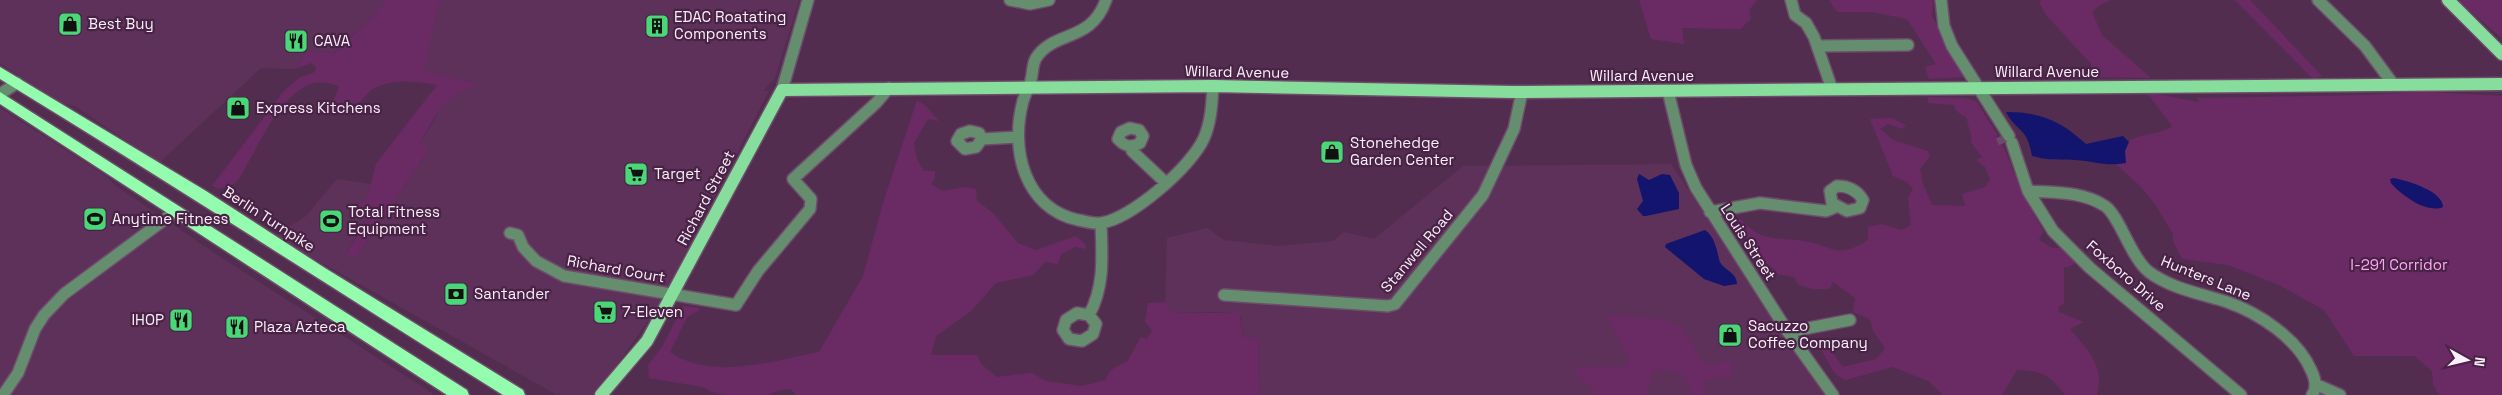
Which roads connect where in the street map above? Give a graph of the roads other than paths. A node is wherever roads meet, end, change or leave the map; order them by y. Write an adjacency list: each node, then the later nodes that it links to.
1 (808, 0): 21 (street, Richard Street)
2 (1010, 0): 3 (street)
3 (1049, 0)
4 (1106, 0): 17 (street)
5 (1791, 0): 10 (street)
6 (1942, 0): 19 (street, Foxboro Drive)
7 (2318, 0): 14 (street)
8 (2448, 0): 11 (main road)
9 (1908, 45): 10 (street)
10 (1817, 46): 20 (street)
11 (2502, 54)
12 (0, 72): 13 (highway, Berlin Turnpike)
13 (17, 83): 24 (street); 28 (highway, Berlin Turnpike)
14 (2393, 84): 15 (main road, Willard Avenue); 19 (main road, Willard Avenue)
15 (2502, 84)
16 (1213, 86): 17 (main road, Willard Avenue); 23 (main road, Willard Avenue); 30 (street)
17 (1028, 87): 18 (main road, Willard Avenue); 25 (street)
18 (889, 88): 21 (main road, Willard Avenue); 38 (street, Richard Court)
19 (1981, 88): 20 (main road, Willard Avenue); 31 (street, Foxboro Drive)
20 (1832, 89): 22 (main road, Willard Avenue)
21 (782, 90): 38 (main road, Richard Street)
22 (1668, 91): 23 (main road, Willard Avenue); 34 (street, Louis Street)
23 (1522, 92): 39 (street, Stanwell Road)
24 (0, 96): 29 (highway)
25 (1018, 137): 26 (street); 35 (street)
26 (982, 139)
27 (1132, 147): 30 (street)
28 (140, 158): 29 (highway); 37 (highway, Berlin Turnpike)
29 (120, 175): 33 (highway)
30 (1166, 183): 35 (street)
31 (2028, 191): 44 (street, Hunters Lane); 50 (street, Foxboro Drive)
32 (1836, 207): 34 (street)
33 (176, 211): 40 (highway); 45 (street)
34 (1710, 212): 43 (street, Louis Street)
35 (1101, 223): 41 (street)
36 (510, 233): 38 (street, Richard Court)
37 (340, 285): 40 (highway); 47 (highway, Berlin Turnpike)
38 (674, 294): 48 (main road, Richard Street)
39 (1224, 295)
40 (319, 303): 46 (highway)
41 (1089, 315)
42 (1850, 320): 43 (street)
43 (1788, 332): 49 (street, Louis Street)
44 (2314, 389): 51 (street, Hunters Lane)
45 (3, 395)
46 (461, 395)
47 (517, 395)
48 (601, 395)
49 (1833, 395)
50 (2241, 395)
51 (2340, 395)

